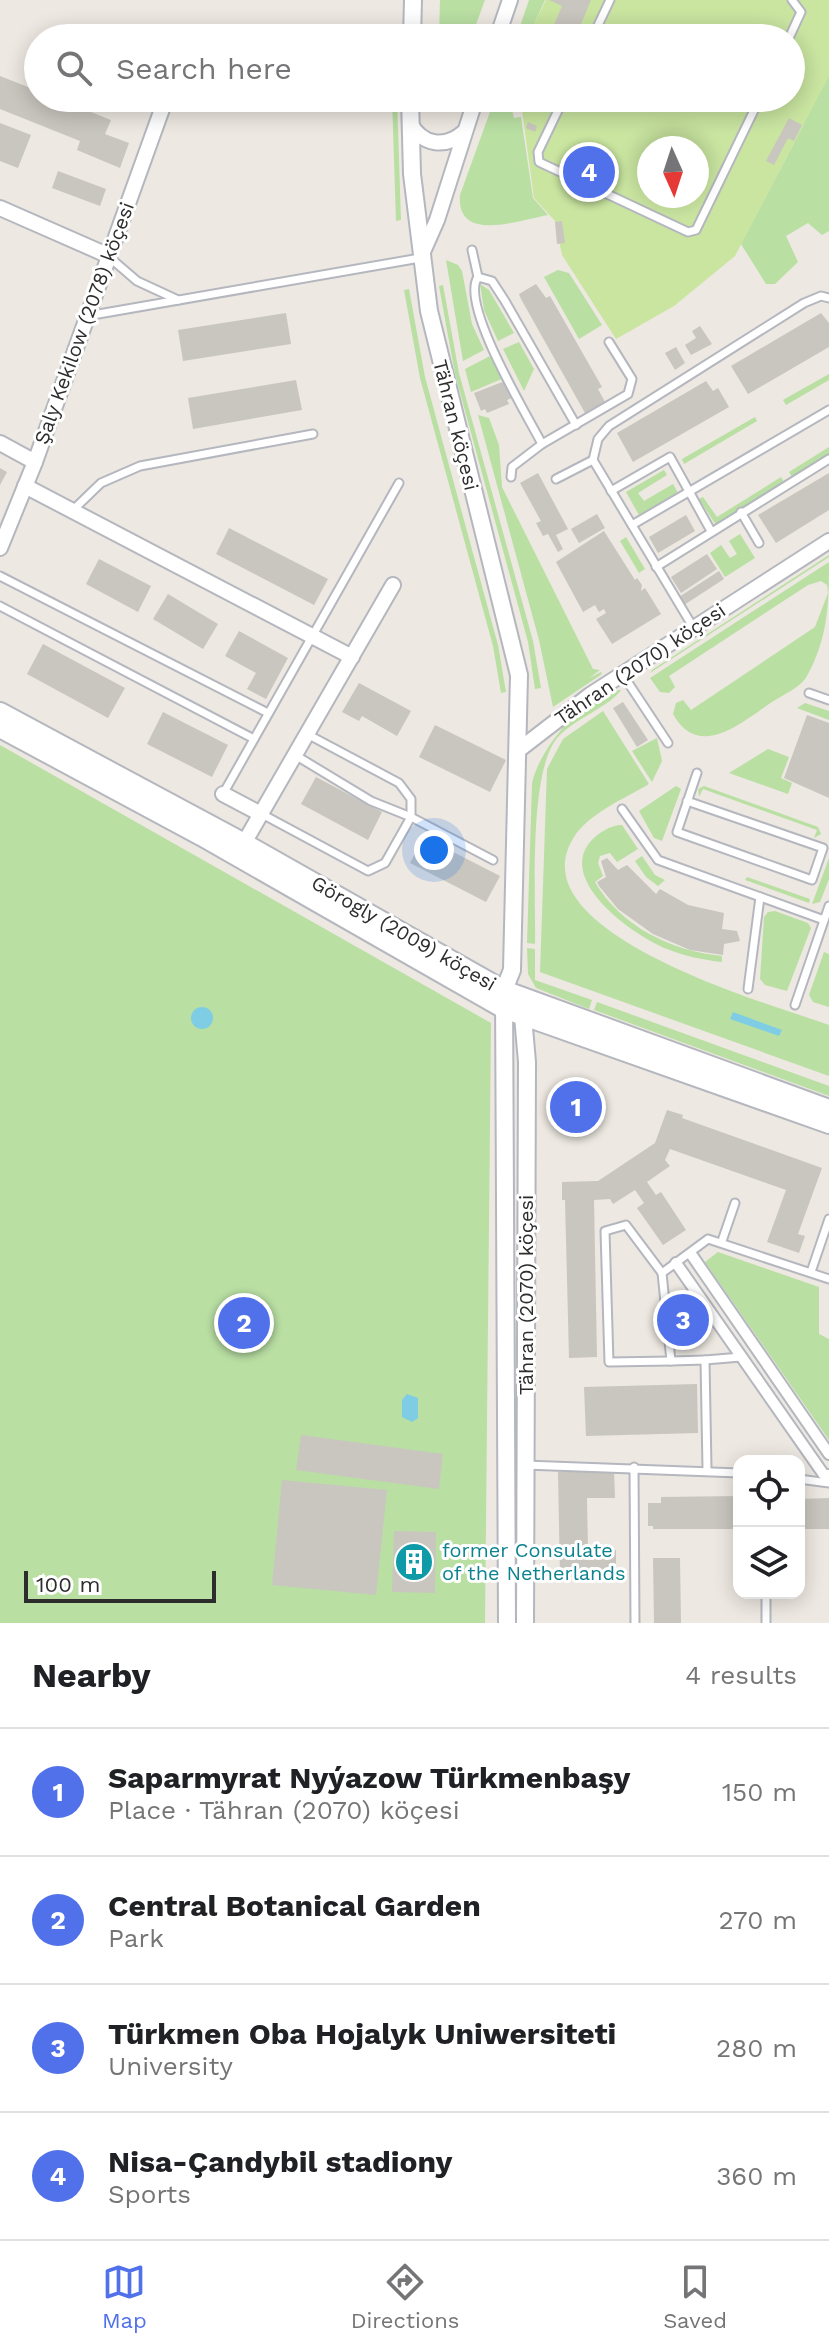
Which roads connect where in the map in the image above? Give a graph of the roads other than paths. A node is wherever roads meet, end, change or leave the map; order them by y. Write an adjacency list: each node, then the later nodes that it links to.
1 (413, 0): 5 (street)
2 (510, 0): 6 (street)
3 (610, 0): 7 (lane)
4 (792, 0): 8 (lane)
5 (412, 24)
6 (502, 24)
7 (599, 24)
8 (795, 24)
9 (161, 112): 18 (street, Şaly Kekilow (2078) köçesi)
10 (410, 112): 14 (street, Tähran köçesi)
11 (471, 112): 15 (street)
12 (557, 112): 13 (lane)
13 (753, 112)
14 (410, 123): 15 (street); 19 (street, Tähran köçesi)
15 (464, 132): 19 (street)
16 (0, 208): 18 (street)
17 (472, 250): 20 (lane)
18 (107, 255): 22 (lane); 23 (street, Şaly Kekilow (2078) köçesi)
19 (420, 258): 22 (lane); 62 (street, Tähran köçesi)
20 (478, 277): 26 (lane); 29 (lane)
21 (829, 298): 31 (lane)
22 (180, 300): 23 (lane)
23 (87, 316): 32 (street, Şaly Kekilow (2078) köçesi)
24 (609, 342): 26 (lane)
25 (829, 410): 38 (lane)
26 (576, 425): 29 (lane)
27 (313, 434): 39 (lane)
28 (0, 443): 32 (street)
29 (542, 444): 33 (lane)
30 (829, 459): 40 (lane)
31 (593, 460): 34 (lane); 37 (lane)
32 (35, 462): 36 (street, Şaly Kekilow (2078) köçesi)
33 (511, 477)
34 (556, 479)
35 (399, 483): 51 (lane)
36 (25, 486): 39 (street); 45 (street, Şaly Kekilow (2078) köçesi)
37 (611, 491): 38 (lane); 41 (lane)
38 (689, 494): 41 (lane); 42 (lane)
39 (73, 510): 51 (street)
40 (741, 512): 42 (lane); 44 (lane)
41 (632, 525): 46 (lane)
42 (711, 531): 46 (lane)
43 (829, 541): 50 (street, Tähran (2070) köçesi)
44 (759, 543)
45 (0, 548)
46 (656, 567): 50 (lane)
47 (0, 576): 57 (lane)
48 (393, 585): 52 (street)
49 (0, 606): 60 (lane)
50 (693, 627): 53 (street, Tähran (2070) köçesi)
51 (310, 635): 52 (street); 57 (lane)
52 (352, 657): 59 (street)
53 (623, 675): 61 (lane); 62 (street, Tähran (2070) köçesi)
54 (809, 693): 55 (lane)
55 (829, 700)
56 (0, 712): 70 (main road, Görogly (2009) köçesi)
57 (268, 713): 60 (lane)
58 (0, 728): 80 (main road, Görogly (2009) köçesi)
59 (307, 734): 63 (street); 69 (lane)
60 (254, 739): 65 (lane)
61 (668, 743)
62 (520, 749): 75 (street, Tähran (2070) köçesi)
63 (295, 755): 68 (street); 69 (lane)
64 (697, 773): 66 (lane)
65 (223, 794): 68 (street)
66 (687, 801): 66 (lane)
67 (622, 809): 72 (lane)
68 (259, 813): 69 (lane); 70 (street)
69 (411, 817): 71 (lane)
70 (244, 843): 77 (main road, Görogly (2009) köçesi)
71 (493, 860)
72 (760, 897): 74 (lane); 76 (lane)
73 (829, 906): 74 (lane)
74 (824, 920): 79 (lane)
75 (512, 970): 77 (street, Tähran (2070) köçesi); 78 (street, Tähran (2070) köçesi)
76 (748, 989)
77 (504, 990): 78 (main road, Görogly (2009) köçesi); 80 (street, Tähran (2070) köçesi)
78 (522, 997): 81 (street, Tähran (2070) köçesi); 82 (main road, Görogly (2009) köçesi)
79 (795, 1005)
80 (504, 1009): 81 (main road, Görogly (2009) köçesi); 104 (street, Tähran (2070) köçesi)
81 (522, 1016): 83 (main road, Görogly (2009) köçesi); 96 (street, Tähran (2070) köçesi)
82 (829, 1109)
83 (829, 1124)
84 (735, 1203): 86 (lane)
85 (829, 1219): 89 (lane)
86 (722, 1241): 87 (lane); 89 (lane)
87 (691, 1254): 88 (lane); 95 (street)
88 (676, 1263): 90 (lane); 92 (street)
89 (811, 1272): 91 (lane)
90 (662, 1273): 94 (lane); 94 (lane)
91 (829, 1279)
92 (741, 1357): 93 (lane); 100 (street)
93 (705, 1360): 94 (lane); 98 (lane)
94 (671, 1361)
95 (829, 1454)
96 (525, 1465): 97 (lane); 105 (street, Tähran (2070) köçesi)
97 (634, 1467): 98 (lane); 106 (lane)
98 (707, 1469): 99 (lane)
99 (733, 1472)
100 (829, 1475)
101 (805, 1480): 102 (lane)
102 (829, 1483)
103 (766, 1599): 107 (lane)
104 (507, 1623)
105 (525, 1623)
106 (635, 1623)
107 (766, 1623)

